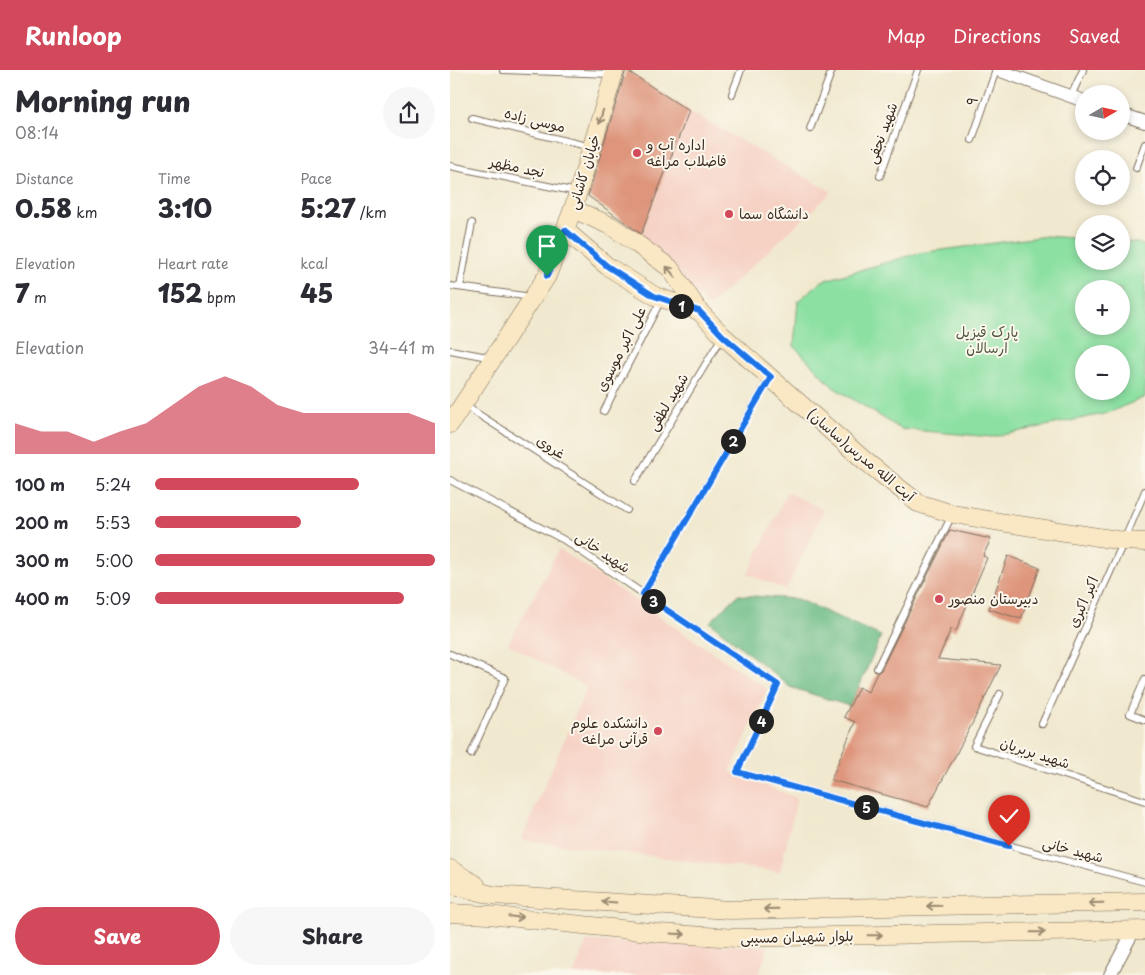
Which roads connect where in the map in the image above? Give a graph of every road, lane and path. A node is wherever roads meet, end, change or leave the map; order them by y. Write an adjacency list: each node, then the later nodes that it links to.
1 (503, 70): 7 (lane)
2 (741, 70): 8 (lane)
3 (832, 70): 14 (lane)
4 (918, 70): 20 (lane, شهید نجفی)
5 (997, 70): 9 (street); 15 (lane, ۹)
6 (1083, 70): 9 (lane)
7 (614, 72): 17 (main road, خیابان کاشانی, one-way to 17)
8 (732, 94)
9 (1071, 96): 10 (street)
10 (1075, 98)
11 (1130, 117): 13 (street)
12 (472, 118): 17 (lane, موسی زاده)
13 (1145, 122)
14 (810, 129)
15 (972, 140)
16 (1145, 144): 19 (lane)
17 (592, 147): 21 (main road, خیابان کاشانی)
18 (450, 166): 21 (lane, نجد مظهر)
19 (1136, 168)
20 (880, 176)
21 (578, 192): 22 (main road, خیابان کاشانی)
22 (573, 209): 24 (main road, خیابان کاشانی); 29 (main road, آیت الله مدرس(ساسان), one-way to 22)
23 (472, 223): 26 (lane)
24 (565, 230): 27 (main road, خیابان کاشانی); 28 (main road, آیت الله مدرس(ساسان))
25 (450, 286): 26 (lane)
26 (460, 287): 27 (lane)
27 (533, 297): 32 (main road, خیابان کاشانی)
28 (661, 299): 29 (main road, آیت الله مدرس(ساسان)); 34 (lane, علی اکبر موسوی)
29 (699, 311): 30 (main road, آیت الله مدرس(ساسان))
30 (723, 336): 33 (main road, آیت الله مدرس(ساسان)); 37 (lane, شهید لطفی)
31 (450, 350): 32 (lane)
32 (494, 358): 35 (main road, خیابان کاشانی)
33 (771, 377): 40 (main road, آیت الله مدرس(ساسان)); 43 (lane)
34 (604, 411)
35 (454, 416): 39 (lane, غروی)
36 (450, 480): 43 (lane, شهید خانی)
37 (635, 481)
38 (1145, 491): 41 (lane, اکبر اکبری)
39 (626, 510)
40 (953, 514): 41 (main road, آیت الله مدرس(ساسان)); 45 (lane)
41 (1124, 541): 42 (main road, آیت الله مدرس(ساسان)); 49 (lane, اکبر اکبری)
42 (1145, 542)
43 (643, 594): 53 (lane, شهید خانی)
44 (450, 654): 50 (lane)
45 (877, 668)
46 (1145, 679): 48 (lane)
47 (1000, 694): 51 (lane, شهید بربریان)
48 (1145, 720)
49 (1042, 724)
50 (471, 754)
51 (1145, 801)
52 (450, 869): 55 (main road)
53 (1145, 882)
54 (450, 884): 55 (main road, بلوار شهیدان مسیبی)
55 (492, 895): 56 (main road, بلوار شهیدان مسیبی, one-way to 55)
56 (1145, 902)
57 (450, 904): 59 (main road)
58 (450, 913): 59 (main road, بلوار شهیدان مسیبی)
59 (488, 915): 60 (main road, بلوار شهیدان مسیبی, one-way to 60)
60 (1140, 930): 61 (street)
61 (1110, 975)

